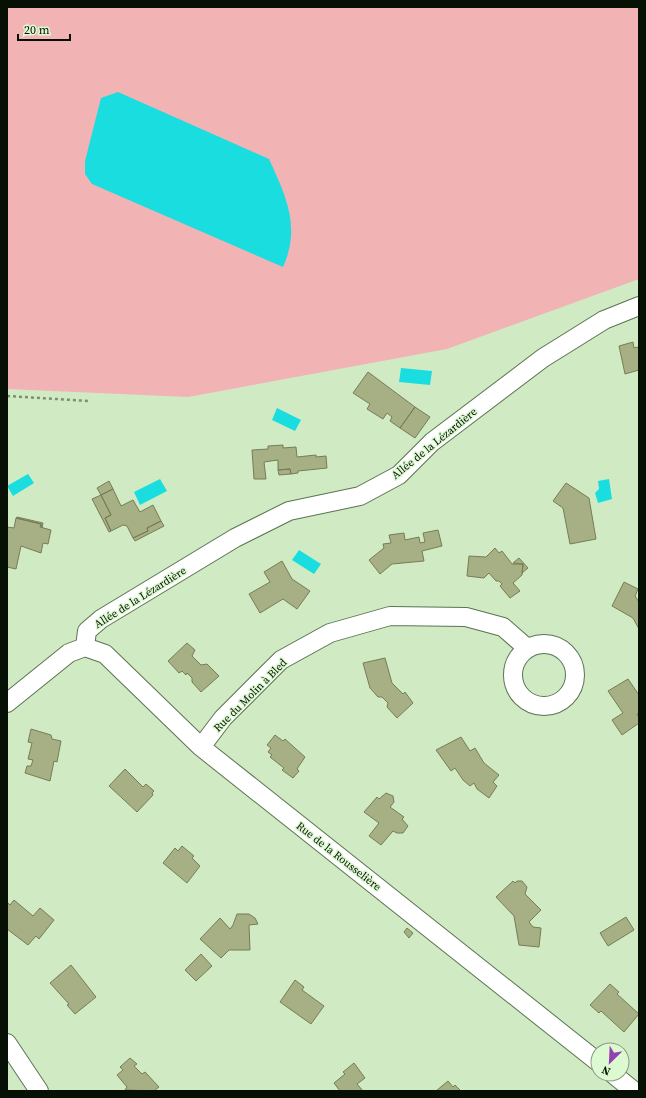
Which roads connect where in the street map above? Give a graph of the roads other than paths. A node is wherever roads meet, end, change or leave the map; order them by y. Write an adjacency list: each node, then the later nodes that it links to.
1 (639, 306): 2 (street, Allée de la Lézardière)
2 (85, 647): 4 (street); 5 (street, Rue de la Rousselière)
3 (527, 648): 5 (street, Rue du Molin à Bled)
4 (7, 703)
5 (201, 747): 7 (street, Rue de la Rousselière)
6 (7, 1043): 9 (street)
7 (590, 1056)
8 (623, 1082): 10 (street)
9 (39, 1091)
10 (634, 1091)

